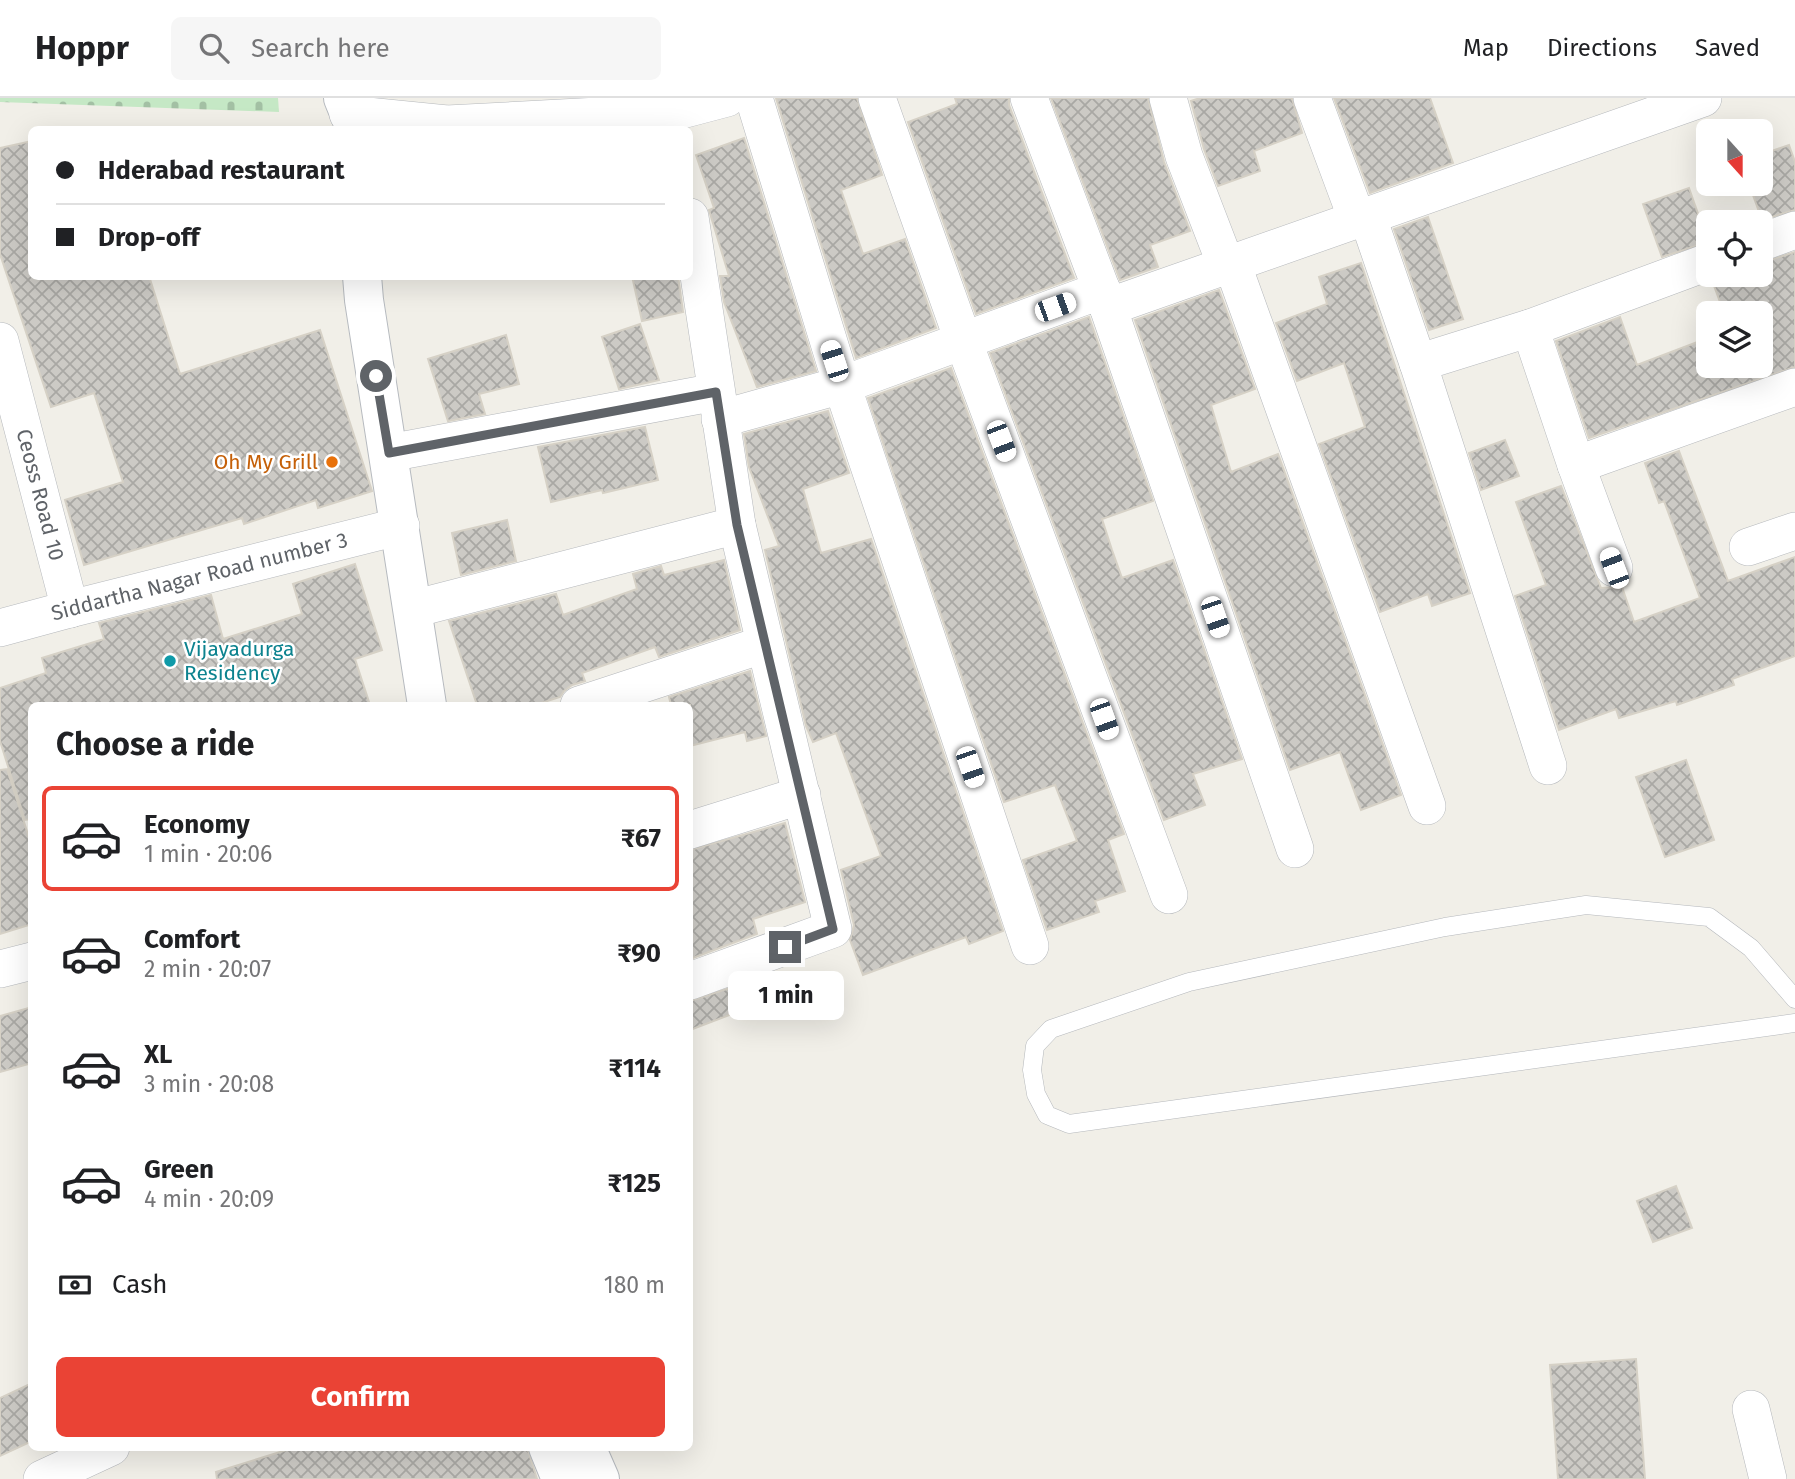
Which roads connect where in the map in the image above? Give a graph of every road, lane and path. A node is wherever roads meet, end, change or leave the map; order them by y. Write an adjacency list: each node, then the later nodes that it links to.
1 (727, 98): 9 (street)
2 (754, 98): 23 (street)
3 (877, 98): 20 (street)
4 (1029, 98): 18 (street)
5 (1168, 98): 15 (street)
6 (1312, 98): 11 (street)
7 (1703, 98): 11 (street)
8 (359, 114): 10 (street)
9 (675, 121): 10 (street)
10 (546, 124)
11 (1362, 217): 15 (street); 22 (street)
12 (1795, 230): 14 (street)
13 (693, 237): 25 (street)
14 (1773, 238)
15 (1229, 264): 18 (street); 41 (street)
16 (1696, 266): 19 (street)
17 (362, 280): 26 (main road)
18 (1105, 299): 20 (street); 43 (street)
19 (1530, 328): 22 (street); 27 (street)
20 (963, 340): 23 (street); 44 (street)
21 (0, 341): 33 (street, Ceoss Road 10)
22 (1418, 363): 39 (street)
23 (842, 385): 25 (street); 45 (street)
24 (1795, 387): 27 (street)
25 (718, 405): 26 (street); 28 (street)
26 (389, 453): 29 (main road)
27 (1576, 466): 32 (street)
28 (737, 525): 34 (street); 36 (street)
29 (401, 526): 33 (street, Siddartha Nagar Road number 3); 34 (main road)
30 (1795, 531): 31 (street)
31 (1748, 547)
32 (1614, 568)
33 (70, 609): 35 (street, Siddartha Nagar Road number 3)
34 (413, 609): 37 (main road)
35 (0, 628)
36 (765, 644): 38 (street); 40 (street)
37 (427, 702)
38 (588, 702)
39 (1548, 766)
40 (802, 795): 42 (street); 48 (street)
41 (1427, 806)
42 (693, 829)
43 (1295, 849)
44 (1169, 895)
45 (1030, 946)
46 (28, 962): 47 (street)
47 (0, 969)
48 (693, 980)
49 (1795, 999): 50 (lane)
50 (1795, 1023)
51 (1751, 1409): 58 (street)
52 (102, 1451): 55 (street)
53 (550, 1451): 56 (main road)
54 (588, 1451): 57 (main road)
55 (42, 1479)
56 (561, 1479)
57 (600, 1479)
58 (1768, 1479)

